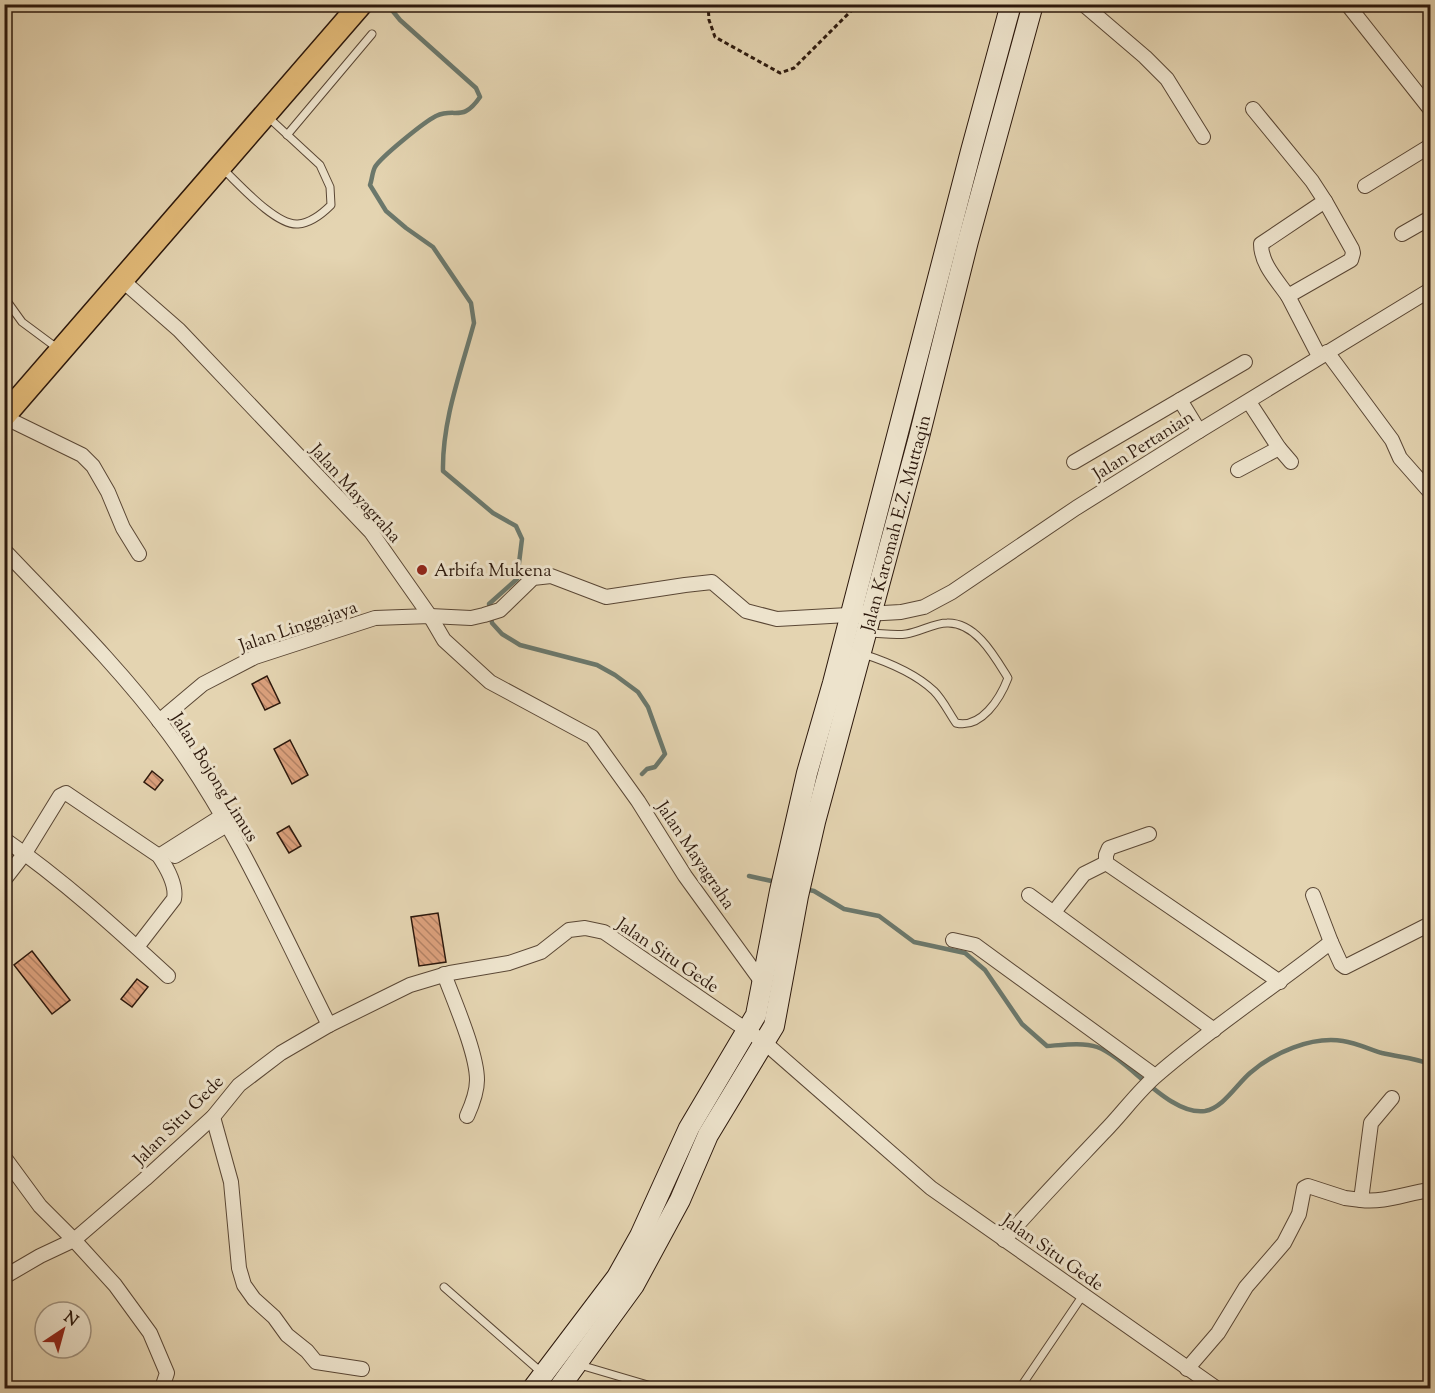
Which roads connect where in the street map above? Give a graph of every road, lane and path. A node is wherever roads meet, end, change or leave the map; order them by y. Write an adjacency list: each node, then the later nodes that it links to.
1 (361, 4): 11 (main road)
2 (708, 4): 3 (path)
3 (858, 4)
4 (1011, 4): 14 (street, Jalan Karomah E.Z. Muttaqin)
5 (1033, 4): 16 (street, Jalan Karomah E.Z. Muttaqin)
6 (1083, 4): 13 (street)
7 (1347, 5): 10 (street)
8 (372, 34): 12 (lane)
9 (1253, 109): 19 (street)
10 (1431, 109)
11 (266, 115): 12 (lane); 17 (main road)
12 (287, 135): 17 (lane)
13 (1203, 137)
14 (973, 143): 16 (street); 42 (street, Jalan Karomah E.Z. Muttaqin)
15 (1431, 146): 18 (street)
16 (995, 147): 43 (street, Jalan Karomah E.Z. Muttaqin)
17 (221, 167): 22 (main road)
18 (1365, 186)
19 (1325, 201): 24 (street); 24 (street)
20 (1431, 218): 21 (street)
21 (1402, 234)
22 (123, 281): 26 (main road); 41 (street, Jalan Mayagraha)
23 (1431, 290): 27 (street, Jalan Pertanian)
24 (1288, 296): 27 (street)
25 (4, 297): 26 (lane)
26 (62, 351): 31 (main road)
27 (1323, 354): 30 (street, Jalan Pertanian); 37 (street)
28 (1245, 362): 29 (street)
29 (1180, 400): 32 (street); 34 (street)
30 (1249, 402): 32 (street, Jalan Pertanian); 33 (street)
31 (4, 416): 39 (street)
32 (1199, 431): 43 (street, Jalan Pertanian)
33 (1279, 448): 35 (street); 36 (street)
34 (1074, 462)
35 (1291, 462)
36 (1238, 470)
37 (1431, 492)
38 (4, 550): 45 (street, Jalan Bojong Limus)
39 (139, 554)
40 (500, 610): 41 (street, Jalan Linggajaya); 42 (street, Jalan Pertanian)
41 (430, 616): 45 (street, Jalan Linggajaya); 64 (street, Jalan Mayagraha)
42 (850, 616): 43 (street, Jalan Pertanian); 50 (street, Jalan Karomah E.Z. Muttaqin)
43 (868, 623): 44 (street, Jalan Karomah E.Z. Muttaqin); 44 (lane)
44 (860, 653): 50 (street, Jalan Karomah E.Z. Muttaqin)
45 (159, 722): 46 (street, Jalan Bojong Limus)
46 (225, 820): 51 (street); 67 (street, Jalan Bojong Limus)
47 (1149, 834): 52 (street)
48 (4, 839): 49 (street)
49 (25, 853): 51 (street); 53 (street); 61 (street)
50 (798, 855): 54 (street, Jalan Karomah E.Z. Muttaqin)
51 (161, 859): 61 (street)
52 (1106, 863): 57 (street); 65 (street)
53 (4, 880)
54 (789, 894): 64 (street, Jalan Karomah E.Z. Muttaqin); 66 (street, Jalan Karomah E.Z. Muttaqin)
55 (1029, 895): 57 (street)
56 (1313, 895): 60 (street)
57 (1054, 912): 68 (street)
58 (1431, 924): 60 (street)
59 (953, 940): 71 (street)
60 (1331, 942): 65 (street)
61 (136, 947): 63 (street)
62 (444, 974): 67 (street, Jalan Situ Gede); 69 (street, Jalan Situ Gede); 73 (street)
63 (168, 976)
64 (763, 982): 66 (street, Jalan Mayagraha); 69 (street, Jalan Karomah E.Z. Muttaqin)
65 (1280, 982): 68 (street)
66 (779, 1004): 70 (street, Jalan Karomah E.Z. Muttaqin)
67 (329, 1024): 74 (street, Jalan Situ Gede)
68 (1214, 1030): 71 (street)
69 (747, 1031): 70 (street, Jalan Situ Gede); 86 (street, Jalan Karomah E.Z. Muttaqin)
70 (764, 1042): 79 (street, Jalan Situ Gede); 83 (street, Jalan Karomah E.Z. Muttaqin)
71 (1154, 1078): 79 (street)
72 (1392, 1098): 77 (street)
73 (467, 1116)
74 (213, 1117): 78 (street, Jalan Situ Gede); 84 (street)
75 (4, 1157): 78 (street)
76 (1431, 1190): 77 (street)
77 (1361, 1200): 85 (street)
78 (74, 1240): 80 (street, Jalan Situ Gede); 87 (street)
79 (1004, 1240): 82 (street, Jalan Situ Gede)
80 (4, 1276)
81 (444, 1287): 86 (lane)
82 (1083, 1295): 85 (street, Jalan Situ Gede); 90 (lane)
83 (578, 1364): 88 (street, Jalan Karomah E.Z. Muttaqin); 89 (lane)
84 (362, 1369)
85 (1187, 1369): 91 (street, Jalan Situ Gede)
86 (539, 1382)
87 (162, 1389)
88 (559, 1389)
89 (658, 1389)
90 (1020, 1389)
91 (1216, 1389)

